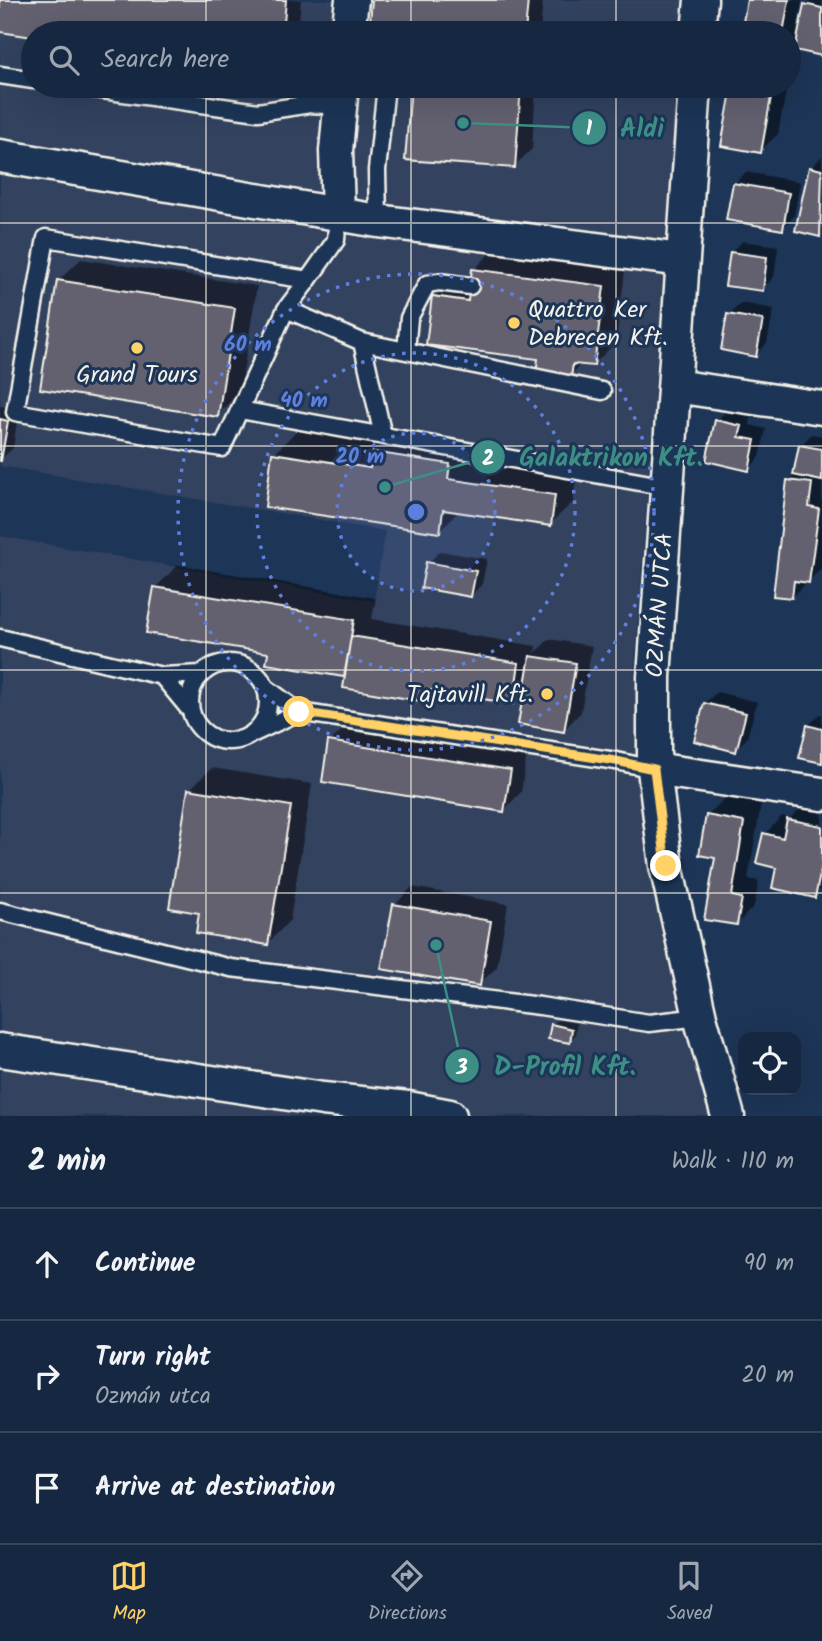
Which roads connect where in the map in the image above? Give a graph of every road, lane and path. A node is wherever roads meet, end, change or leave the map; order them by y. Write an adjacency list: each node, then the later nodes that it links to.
1 (352, 0): 3 (street)
2 (701, 0): 4 (street)
3 (349, 21)
4 (699, 21)
5 (0, 75): 6 (lane)
6 (21, 78)
7 (159, 98): 8 (lane)
8 (332, 98)
9 (341, 98): 13 (street)
10 (385, 98): 14 (lane)
11 (694, 98): 15 (street, OZMÁN UTCA)
12 (0, 156): 13 (street)
13 (338, 213): 14 (street); 16 (lane)
14 (378, 220): 15 (street)
15 (682, 260): 21 (street, OZMÁN UTCA)
16 (309, 280): 18 (lane); 24 (lane)
17 (470, 286): 20 (lane)
18 (286, 309): 19 (lane); 24 (lane)
19 (362, 342): 20 (lane); 25 (lane)
20 (406, 351): 22 (lane)
21 (675, 386): 23 (street); 26 (street, OZMÁN UTCA)
22 (602, 391)
23 (822, 408)
24 (240, 410): 25 (lane)
25 (383, 436): 26 (lane)
26 (667, 487): 34 (street, OZMÁN UTCA)
27 (0, 638): 29 (lane)
28 (202, 674): 29 (lane); 30 (lane); 31 (lane)
29 (162, 676): 31 (lane)
30 (265, 687): 32 (lane); 33 (lane)
31 (190, 710): 33 (lane)
32 (299, 712): 33 (lane); 34 (lane)
33 (253, 733)
34 (654, 769): 35 (street); 37 (street, OZMÁN UTCA)
35 (822, 794)
36 (0, 911): 37 (lane)
37 (700, 1017): 41 (street, OZMÁN UTCA)
38 (0, 1050): 39 (street)
39 (322, 1108): 40 (street)
40 (450, 1116)
41 (728, 1116)

